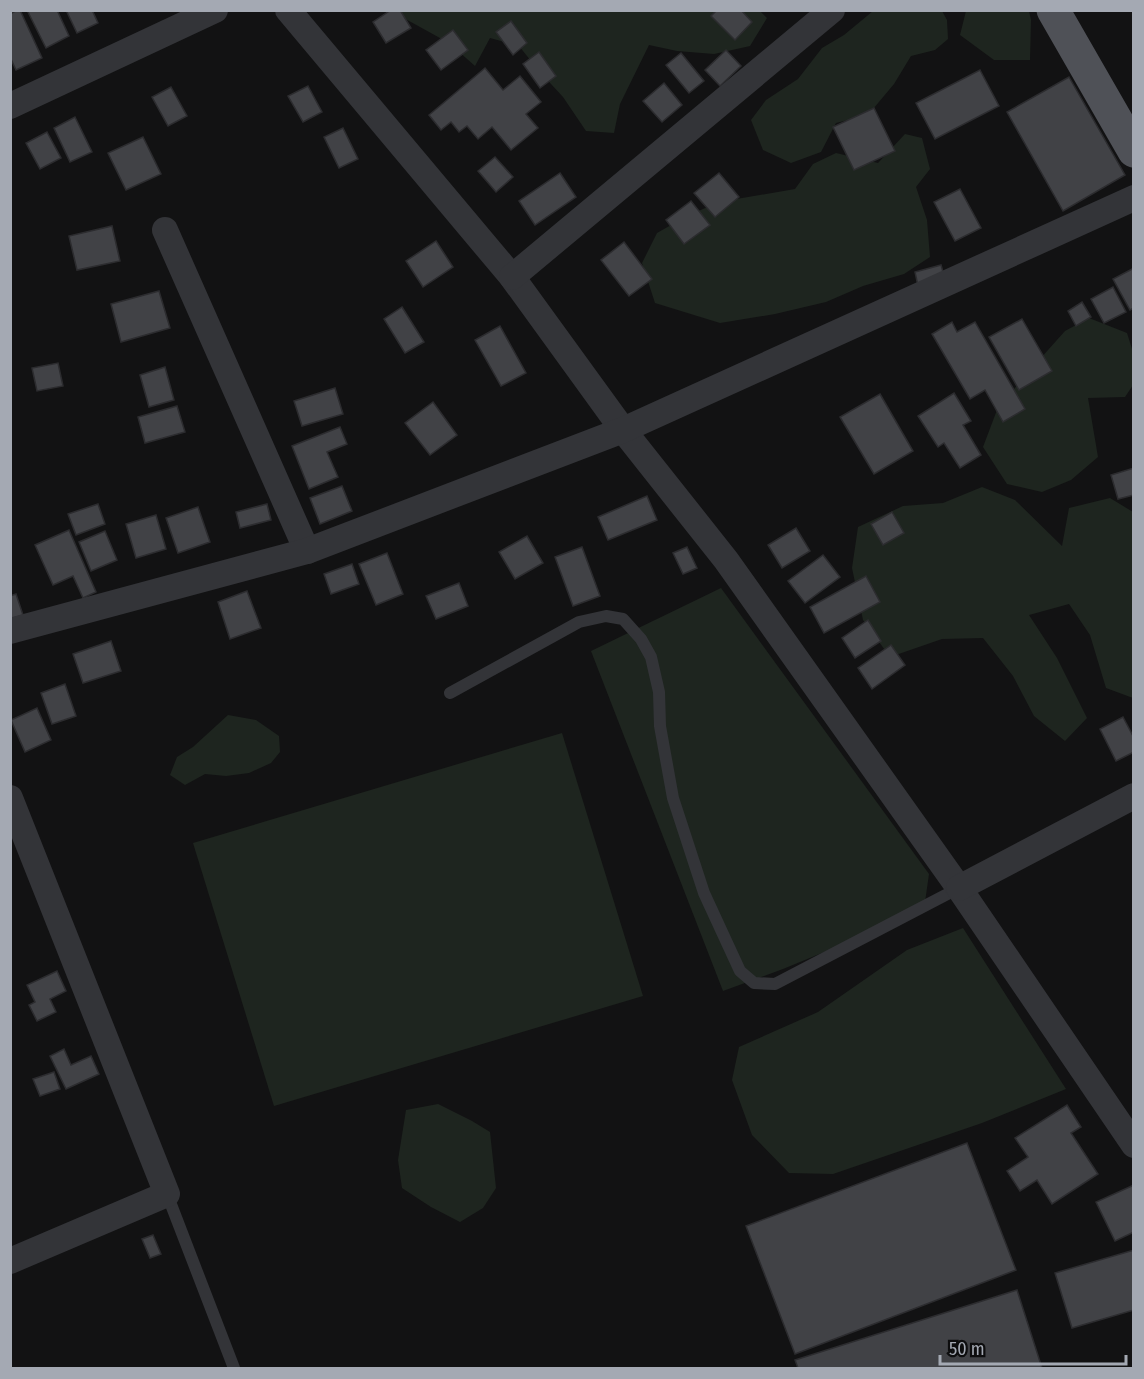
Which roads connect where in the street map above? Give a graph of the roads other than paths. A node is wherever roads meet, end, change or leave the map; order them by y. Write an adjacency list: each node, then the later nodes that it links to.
1 (216, 10): 5 (street)
2 (288, 10): 9 (street)
3 (832, 10): 9 (street)
4 (1053, 10): 6 (main road)
5 (10, 106)
6 (1134, 151)
7 (1134, 198): 10 (street)
8 (165, 230): 11 (street)
9 (512, 277): 10 (street)
10 (623, 430): 11 (street); 16 (street)
11 (308, 551): 12 (street)
12 (10, 631)
13 (450, 693): 16 (lane)
14 (1134, 796): 16 (street)
15 (10, 798): 18 (street)
16 (959, 888): 17 (street)
17 (1134, 1145)
18 (167, 1194): 19 (street); 20 (lane)
19 (10, 1261)
20 (234, 1368)

